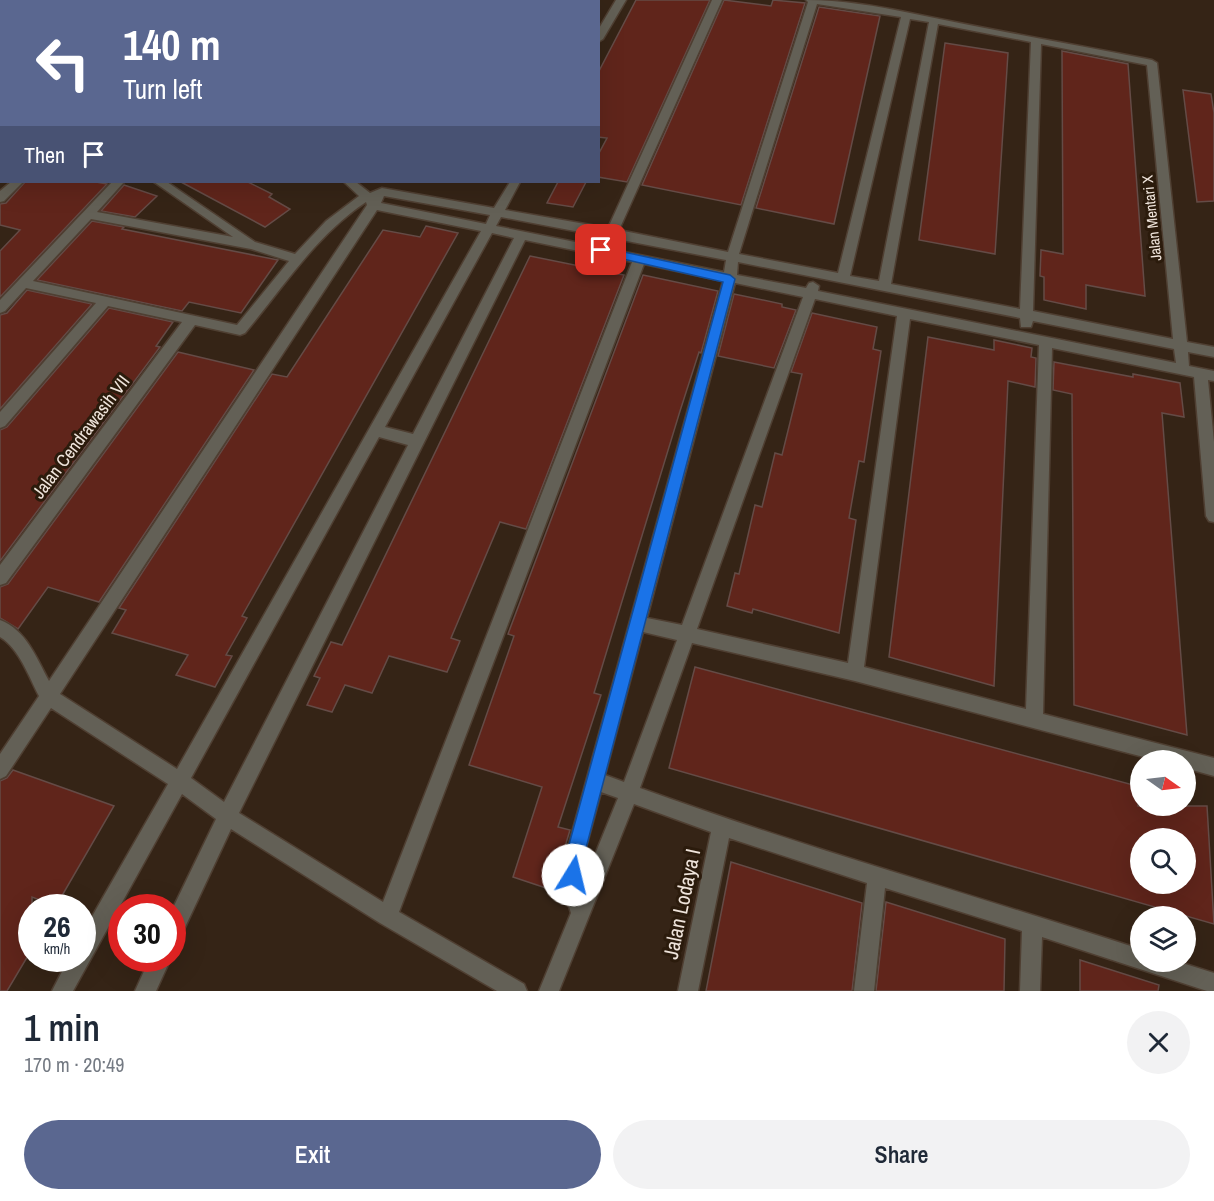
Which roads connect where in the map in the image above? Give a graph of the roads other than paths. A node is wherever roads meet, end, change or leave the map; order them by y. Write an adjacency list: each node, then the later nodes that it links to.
1 (621, 0): 6 (street)
2 (717, 0): 17 (street)
3 (812, 0): 4 (street); 21 (street)
4 (906, 15): 5 (street); 25 (street)
5 (934, 20): 7 (street); 27 (street)
6 (600, 36)
7 (1036, 39): 32 (street); 36 (street, Jalan Mentari X)
8 (16, 183): 13 (street)
9 (117, 183): 15 (street)
10 (161, 183): 19 (street)
11 (350, 183): 14 (street)
12 (514, 183): 16 (street)
13 (0, 198)
14 (373, 198): 16 (street); 22 (street); 49 (street)
15 (87, 214): 19 (street); 26 (street)
16 (493, 221): 17 (street); 18 (street); 41 (street)
17 (612, 233): 21 (street)
18 (522, 235): 20 (street); 42 (street)
19 (252, 245): 22 (street)
20 (640, 258): 24 (street); 61 (street)
21 (732, 258): 23 (street); 24 (street)
22 (297, 259): 33 (street)
23 (817, 274): 25 (street); 28 (street)
24 (730, 279): 28 (street); 45 (street)
25 (843, 279): 27 (street)
26 (23, 283): 29 (street); 30 (street)
27 (884, 287): 32 (street)
28 (810, 294): 31 (street); 47 (street)
29 (106, 300): 33 (street); 40 (street)
30 (0, 308)
31 (904, 313): 34 (street); 48 (street)
32 (1026, 315): 34 (street); 36 (street)
33 (192, 319): 44 (street, Jalan Cendrawasih VII)
34 (1026, 337): 35 (street)
35 (1046, 341): 38 (street); 50 (street)
36 (1180, 346): 37 (street); 38 (street, Jalan Mentari X)
37 (1214, 352)
38 (1184, 370): 39 (street)
39 (1207, 375): 43 (street)
40 (0, 422)
41 (378, 431): 42 (street); 54 (street)
42 (417, 441): 56 (street)
43 (1214, 516)
44 (0, 578)
45 (638, 623): 47 (street); 53 (street)
46 (0, 628): 49 (street)
47 (686, 633): 48 (street); 55 (street)
48 (855, 673): 50 (street)
49 (49, 697): 52 (street); 54 (street)
50 (1034, 720): 51 (street)
51 (1214, 766)
52 (0, 770)
53 (596, 781): 55 (street); 60 (street)
54 (180, 782): 56 (street); 63 (street)
55 (629, 794): 57 (street); 60 (street)
56 (227, 816): 59 (street); 61 (street)
57 (722, 826): 58 (street); 73 (street, Jalan Lodaya I)
58 (877, 877): 62 (street); 74 (street)
59 (186, 903)
60 (580, 912): 72 (street)
61 (387, 916): 71 (street)
62 (1032, 923): 64 (street); 75 (street)
63 (96, 932)
64 (1130, 955)
65 (73, 972): 69 (street)
66 (154, 972): 70 (street)
67 (1180, 972): 68 (street)
68 (1214, 983)
69 (62, 991)
70 (145, 991)
71 (517, 991)
72 (549, 991)
73 (688, 991)
74 (864, 991)
75 (1030, 991)

